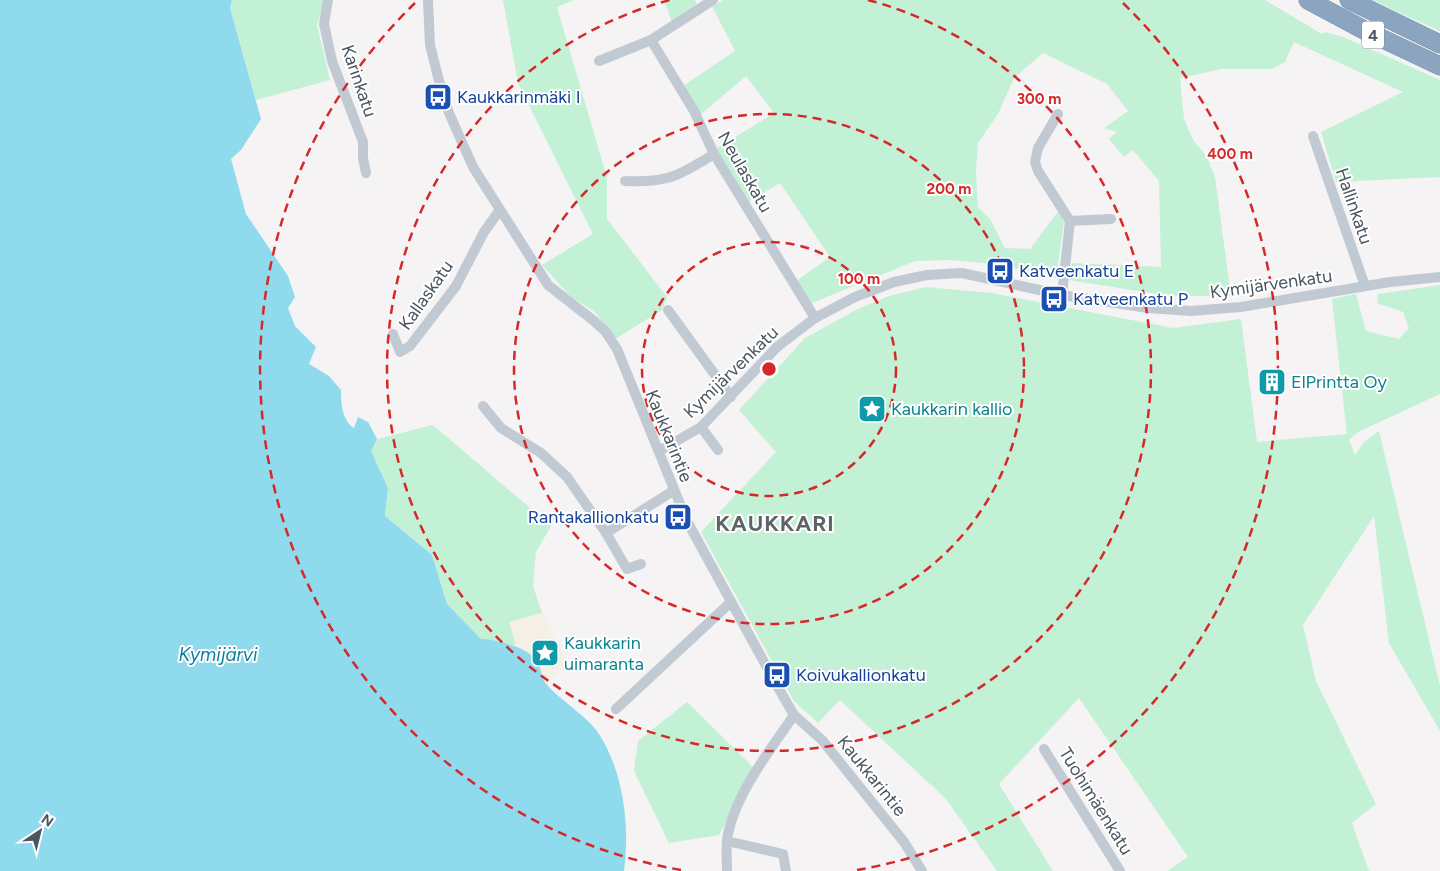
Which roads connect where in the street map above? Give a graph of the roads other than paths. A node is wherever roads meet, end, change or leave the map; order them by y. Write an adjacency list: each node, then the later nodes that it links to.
1 (328, 0): 13 (street, Karinkatu)
2 (428, 0): 15 (street, Kaukkarintie)
3 (712, 0): 6 (street)
4 (1308, 0): 9 (highway, 4)
5 (1349, 0): 7 (highway, 4)
6 (651, 40): 8 (street); 12 (street, Neulaskatu)
7 (1440, 44)
8 (599, 60)
9 (1440, 66)
10 (1058, 114): 17 (street)
11 (1313, 136): 19 (street, Hallinkatu)
12 (714, 154): 14 (street); 22 (street, Neulaskatu)
13 (366, 173)
14 (625, 182)
15 (499, 210): 23 (street, Kallaskatu); 28 (street, Kaukkarintie)
16 (1111, 219): 17 (street)
17 (1070, 220): 20 (street)
18 (1440, 277): 19 (street, Kymijärvenkatu)
19 (1365, 286): 20 (street, Kymijärvenkatu)
20 (1062, 295): 22 (street, Kymijärvenkatu)
21 (668, 310): 24 (street)
22 (815, 318): 24 (street, Kymijärvenkatu)
23 (393, 334)
24 (732, 397): 26 (street, Kymijärvenkatu)
25 (483, 406): 30 (street)
26 (701, 427): 27 (street); 28 (street, Kymijärvenkatu)
27 (718, 450)
28 (659, 451): 29 (street, Kaukkarintie)
29 (674, 491): 30 (street); 32 (street, Kaukkarintie)
30 (606, 533): 31 (street)
31 (641, 564)
32 (731, 602): 33 (street); 34 (street, Kaukkarintie)
33 (616, 710)
34 (794, 715): 36 (street); 39 (street, Kaukkarintie)
35 (1044, 749): 40 (street, Tuohimäenkatu)
36 (727, 841): 37 (street); 38 (street)
37 (727, 871)
38 (786, 871)
39 (922, 871)
40 (1120, 871)

